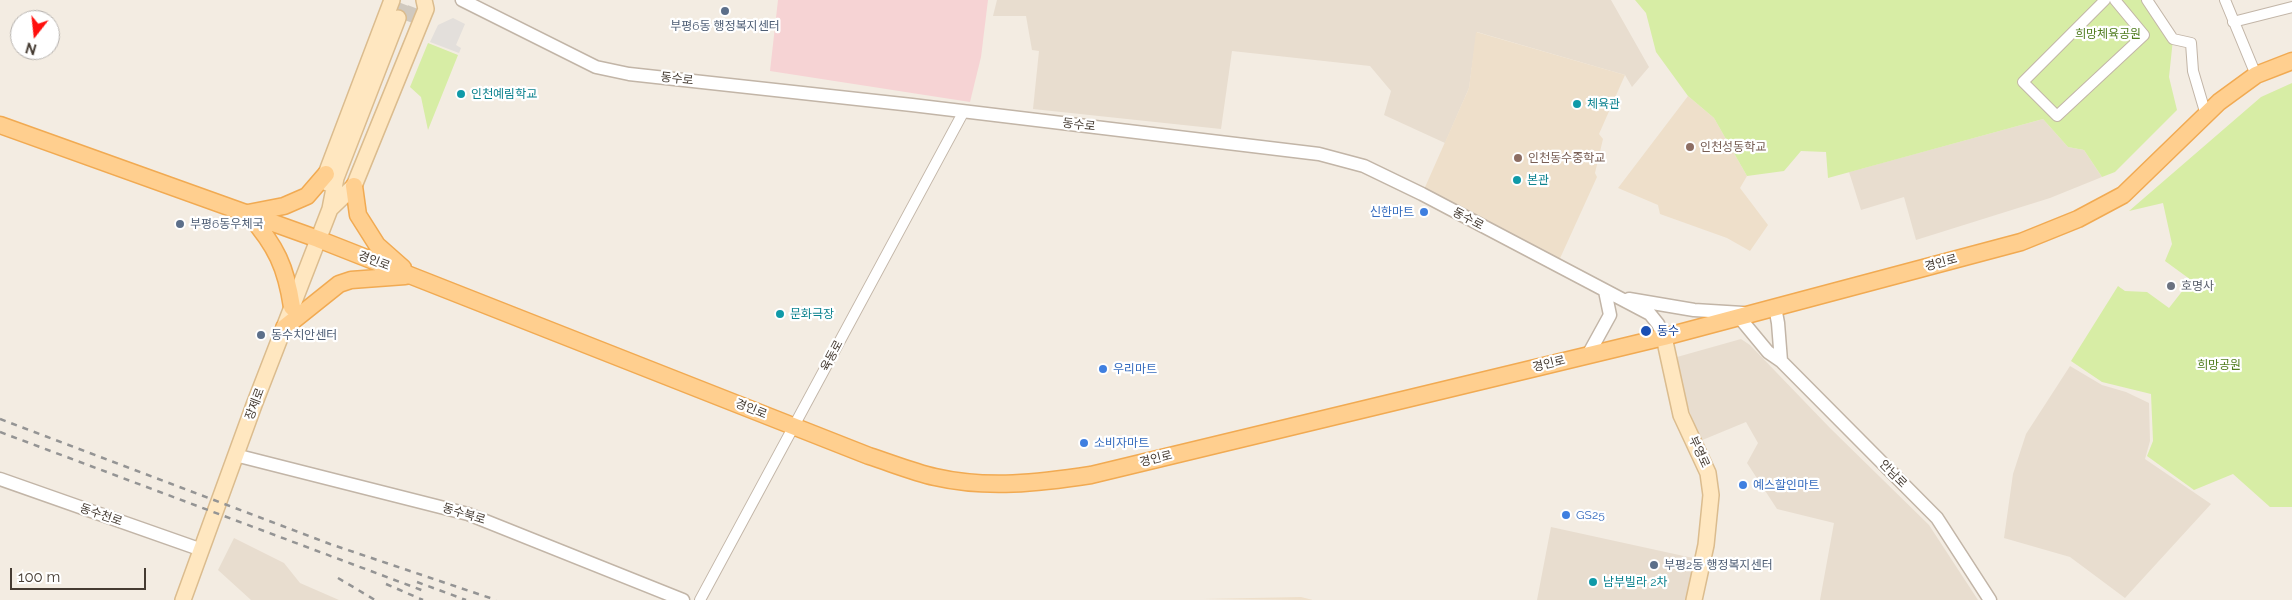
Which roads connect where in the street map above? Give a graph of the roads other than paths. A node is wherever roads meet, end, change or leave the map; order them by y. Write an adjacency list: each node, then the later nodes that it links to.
1 (392, 0): 15 (main road)
2 (424, 0): 16 (main road)
3 (462, 0): 12 (street, 동수로)
4 (2113, 0): 4 (street)
5 (2147, 0): 13 (street)
6 (2224, 0): 9 (street)
7 (2292, 7): 9 (street)
8 (404, 20): 17 (main road, 장제로)
9 (2234, 22): 11 (street)
10 (2292, 61): 11 (main road, 경인로)
11 (2256, 75): 13 (main road, 경인로)
12 (964, 111): 21 (street, 동수로); 29 (street, 육동로)
13 (2206, 115): 22 (main road, 경인로)
14 (0, 124): 18 (main road, 경인로)
15 (326, 174): 17 (main road); 18 (main road)
16 (354, 186): 17 (main road); 20 (main road)
17 (330, 209): 19 (main road, 장제로)
18 (247, 213): 19 (main road, 경인로); 23 (main road)
19 (318, 239): 20 (main road, 경인로); 23 (main road, 장제로)
20 (413, 276): 25 (main road); 29 (main road, 경인로)
21 (1609, 293): 24 (street); 26 (street, 동수로); 27 (street)
22 (1774, 307): 24 (main road, 경인로); 28 (street)
23 (292, 308): 25 (main road, 장제로)
24 (1746, 315): 26 (main road, 경인로); 28 (street, 안남로)
25 (284, 328): 30 (main road, 장제로)
26 (1664, 337): 27 (main road, 경인로); 36 (main road, 부영로)
27 (1588, 355): 29 (main road, 경인로)
28 (1782, 361): 37 (street, 안남로)
29 (794, 426): 35 (street, 육동로)
30 (235, 455): 32 (main road, 장제로); 34 (street, 동수북로)
31 (0, 479): 32 (street, 동수천로)
32 (202, 550): 33 (main road, 장제로)
33 (183, 600)
34 (683, 600)
35 (700, 600)
36 (1694, 600)
37 (1990, 600)

